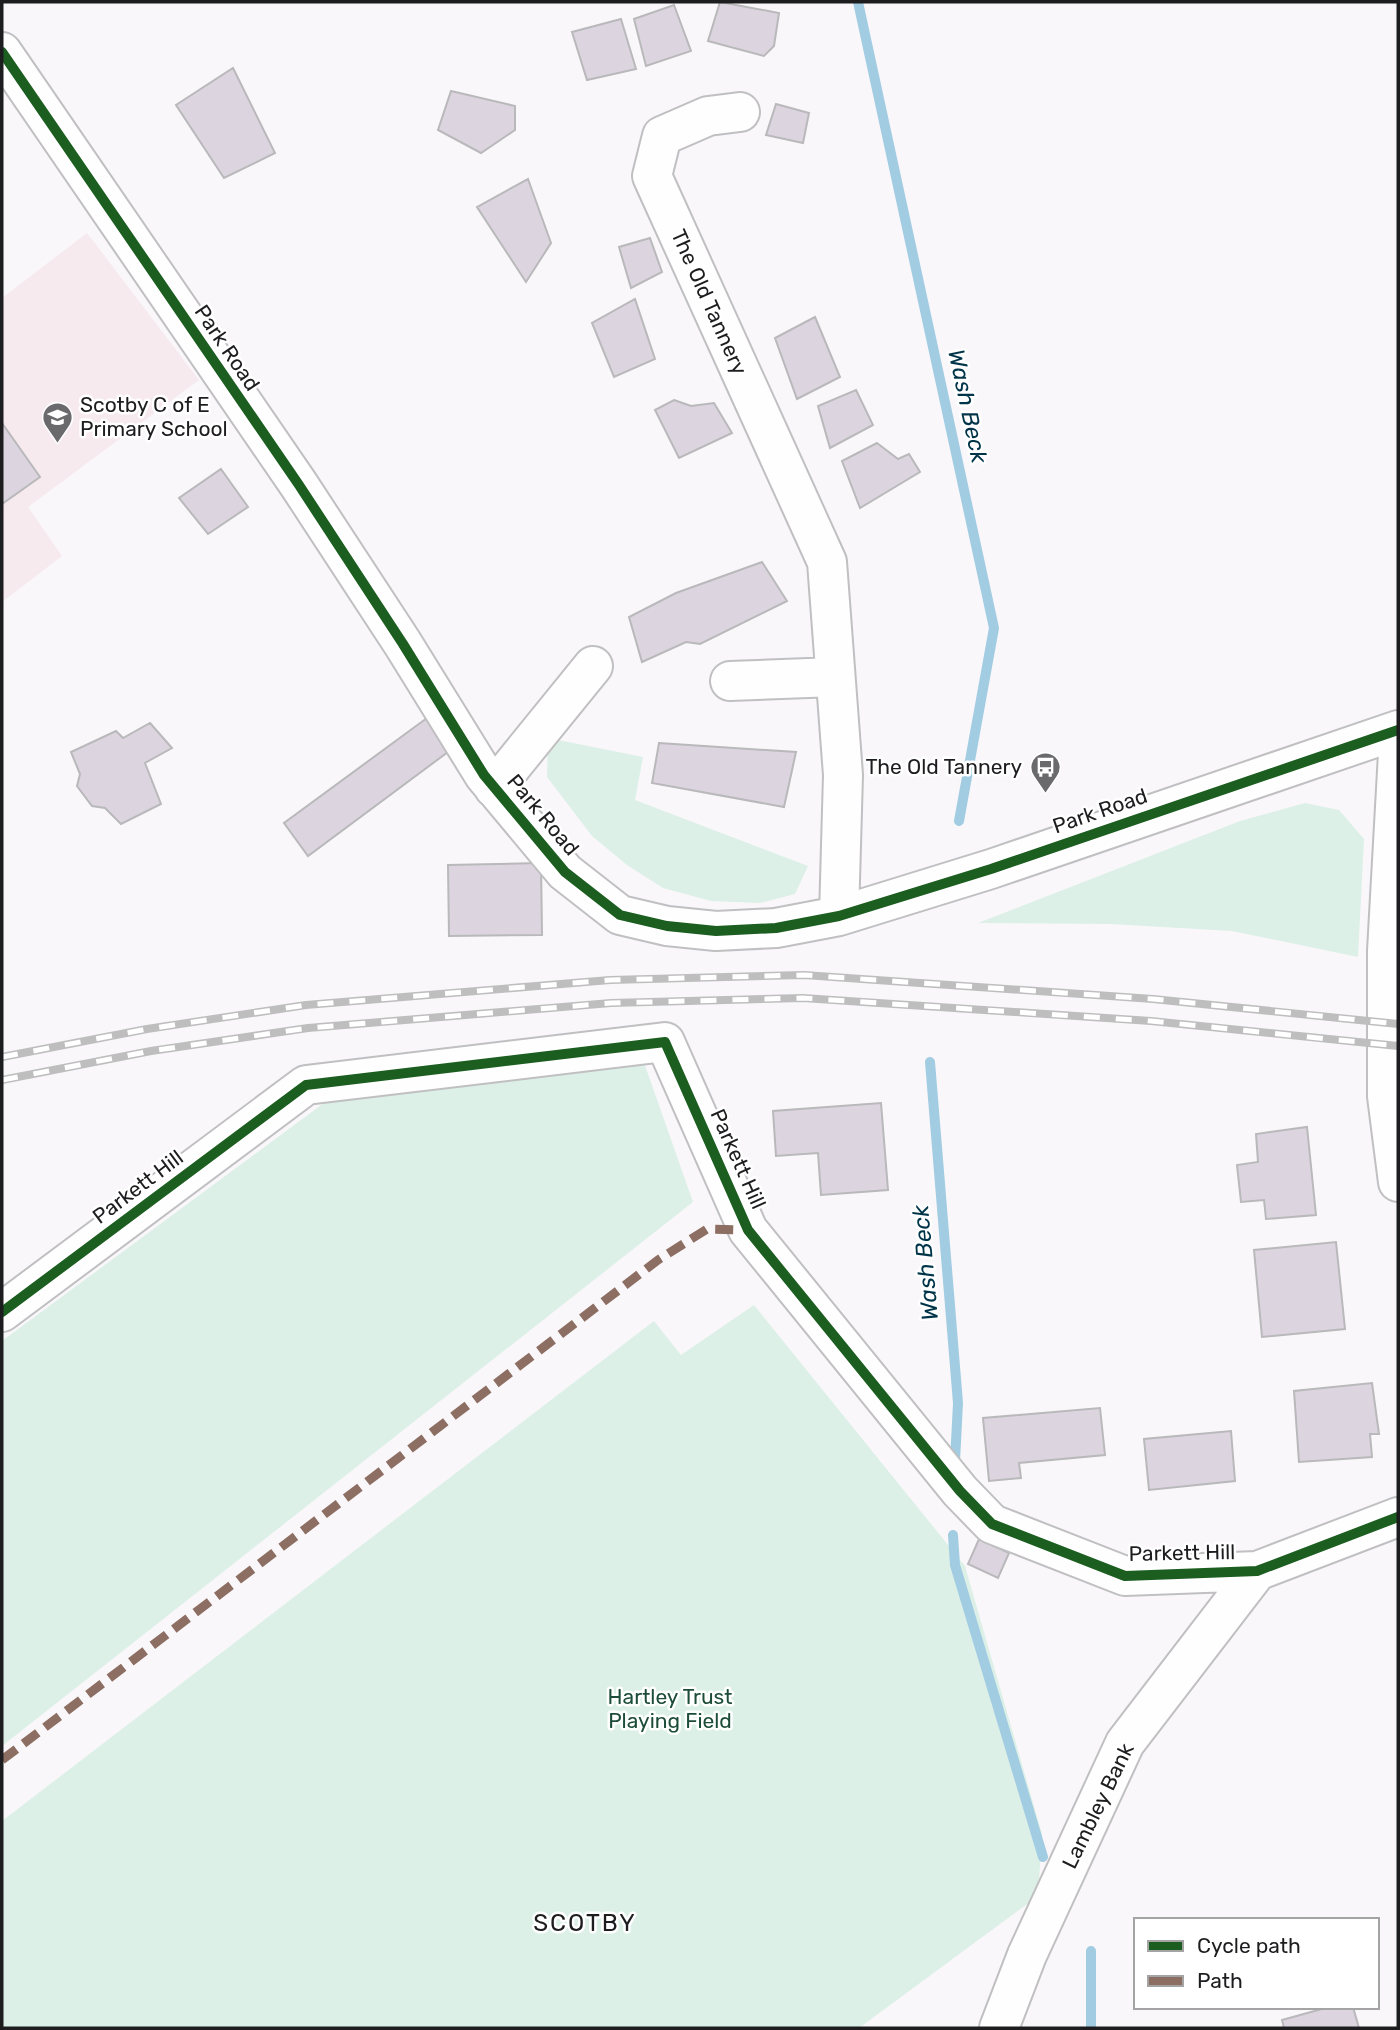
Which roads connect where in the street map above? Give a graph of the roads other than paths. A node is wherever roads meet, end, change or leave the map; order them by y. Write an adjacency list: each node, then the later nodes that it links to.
1 (2, 52): 8 (street, Park Road)
2 (740, 112): 4 (street, The Old Tannery)
3 (593, 666): 8 (street)
4 (835, 677): 5 (street); 9 (street, The Old Tannery)
5 (730, 681)
6 (1398, 730): 9 (street, Park Road)
7 (1398, 753): 10 (street)
8 (494, 788): 9 (street, Park Road)
9 (839, 916)
10 (1398, 1182)
11 (2, 1312): 13 (street, Parkett Hill)
12 (1398, 1517): 13 (street, Parkett Hill)
13 (1257, 1572): 14 (street, Lambley Bank)
14 (999, 2028)

